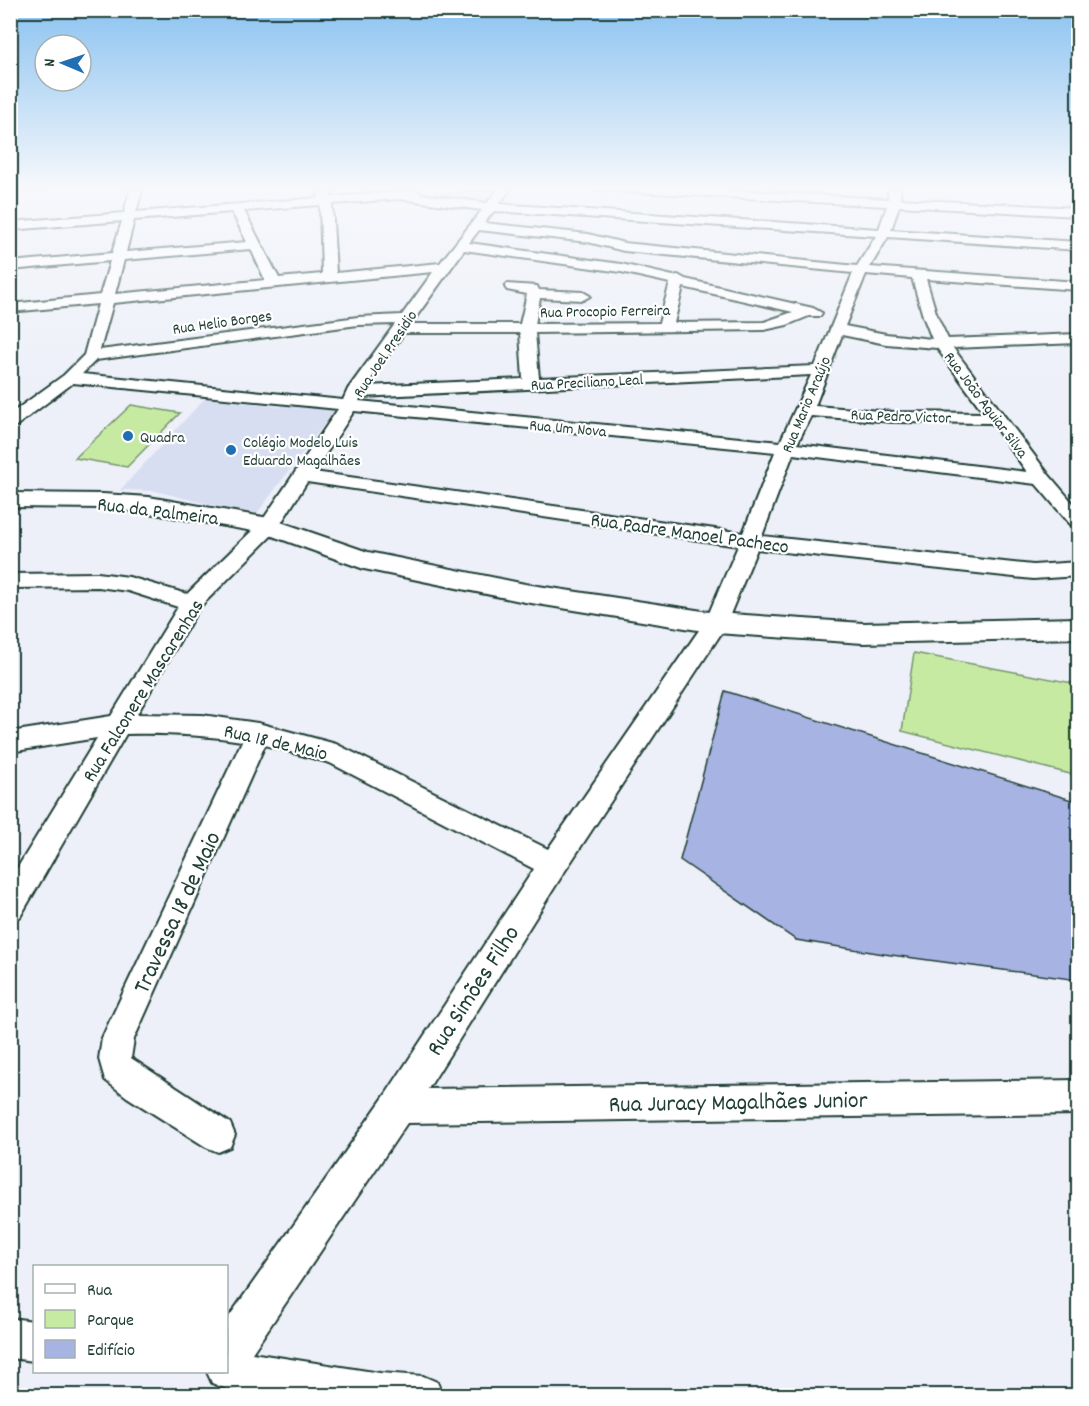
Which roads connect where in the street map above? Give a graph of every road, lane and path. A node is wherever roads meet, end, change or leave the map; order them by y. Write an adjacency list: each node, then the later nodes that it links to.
1 (120, 253): 9 (street)
2 (169, 253): 9 (street)
3 (259, 253): 16 (street)
4 (328, 253): 14 (street)
5 (456, 253): 11 (street, Rua Joel Presidio)
6 (509, 253): 15 (street)
7 (682, 253): 12 (street)
8 (872, 253): 12 (street, Rua Mario Araújo)
9 (119, 257): 10 (street); 21 (street)
10 (10, 266)
11 (444, 267): 14 (street); 24 (street, Rua Joel Presidio)
12 (861, 270): 13 (street); 25 (street, Rua Mario Araújo)
13 (918, 274): 17 (street); 29 (street, Rua João Aguiar Silva)
14 (329, 279): 16 (street)
15 (678, 279): 23 (street); 26 (street)
16 (274, 284): 21 (street)
17 (1078, 286)
18 (512, 287): 19 (street)
19 (534, 294): 20 (street); 27 (street)
20 (583, 296)
21 (107, 300): 22 (street); 30 (street)
22 (10, 308)
23 (808, 311): 25 (street); 26 (street, Rua Procopio Ferreira)
24 (404, 323): 27 (street, Rua Procopio Ferreira); 30 (street, Rua Helio Borges); 34 (street, Rua Joel Presidio)
25 (838, 324): 29 (street); 31 (street, Rua Mario Araújo)
26 (665, 327): 27 (street, Rua Procopio Ferreira)
27 (527, 329): 33 (street)
28 (1078, 338): 29 (street)
29 (942, 344): 36 (street, Rua João Aguiar Silva)
30 (91, 356): 32 (street)
31 (821, 370): 33 (street, Rua Preciliano Leal); 35 (street, Rua Mario Araújo)
32 (70, 378): 34 (street); 37 (street)
33 (531, 384): 34 (street, Rua Preciliano Leal)
34 (352, 399): 38 (street, Rua Um Nova); 39 (street, Rua Joel Presidio)
35 (805, 410): 36 (street, Rua Pedro Victor); 38 (street, Rua Mario Araújo)
36 (997, 418): 40 (street, Rua João Aguiar Silva)
37 (10, 422)
38 (786, 448): 40 (street, Rua Um Nova); 44 (street, Rua Mario Araújo)
39 (302, 476): 43 (street, Rua Joel Presidio); 44 (street, Rua Padre Manoel Pacheco)
40 (1042, 479): 42 (street, Rua João Aguiar Silva)
41 (10, 500): 43 (main road, Rua da Palmeira)
42 (1078, 521)
43 (269, 526): 47 (street, Rua Falconere Mascarenhas); 48 (main road, Rua da Palmeira)
44 (749, 541): 45 (street, Rua Padre Manoel Pacheco); 48 (street, Rua Mario Araújo)
45 (1078, 569)
46 (14, 582): 47 (street)
47 (191, 603): 50 (street, Rua Falconere Mascarenhas)
48 (716, 623): 49 (main road, Rua da Palmeira); 53 (street, Rua Simões Filho)
49 (1078, 628)
50 (117, 725): 51 (street, Rua 18 de Maio); 52 (street, Rua 18 de Maio); 54 (street, Rua Falconere Mascarenhas)
51 (258, 734): 53 (street, Rua 18 de Maio); 58 (street, Travessa 18 de Maio)
52 (10, 742)
53 (553, 865): 57 (street, Rua Simões Filho)
54 (22, 877): 55 (street, Rua Falconere Mascarenhas)
55 (10, 908)
56 (1078, 1097): 57 (street, Rua Juracy Magalhães Junior)
57 (398, 1106): 61 (street, Rua Simões Filho)
58 (218, 1135)
59 (10, 1338): 60 (street)
60 (33, 1341)
61 (228, 1353)
62 (228, 1369): 63 (street)
63 (380, 1394): 64 (street)
64 (423, 1395)

